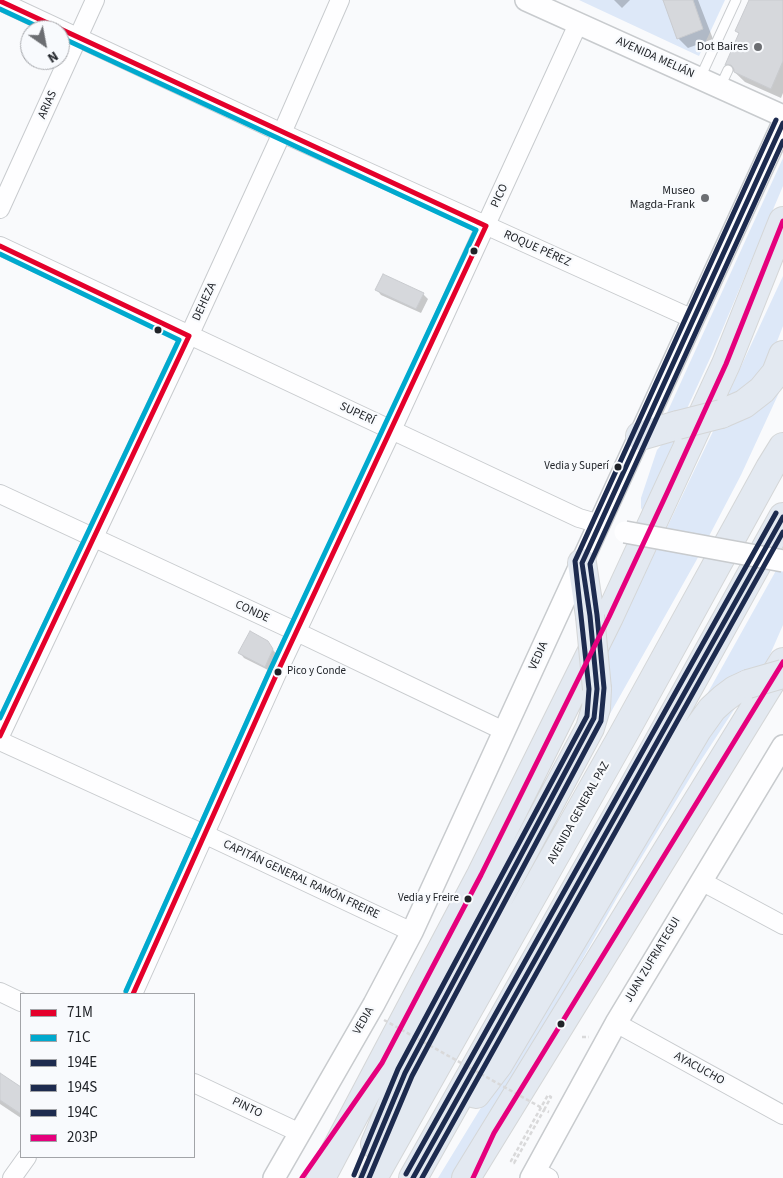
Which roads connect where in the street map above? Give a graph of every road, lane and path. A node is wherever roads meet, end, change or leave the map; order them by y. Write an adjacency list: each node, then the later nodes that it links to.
1 (95, 0): 7 (street, ARIAS)
2 (340, 0): 11 (street, DEHEZA)
3 (526, 0): 6 (street, AVENIDA MELIÁN)
4 (736, 0): 8 (lane)
5 (0, 1): 7 (street, ROQUE PÉREZ)
6 (578, 24): 8 (street, AVENIDA MELIÁN); 14 (street, PICO)
7 (78, 37): 11 (street, ROQUE PÉREZ); 12 (street, ARIAS)
8 (700, 78): 9 (street, AVENIDA MELIÁN)
9 (783, 116)
10 (783, 123): 17 (street, VEDIA)
11 (282, 133): 14 (street, ROQUE PÉREZ); 18 (street, DEHEZA)
12 (0, 209)
13 (783, 221): 20 (highway)
14 (486, 226): 17 (street, ROQUE PÉREZ); 21 (street, PICO)
15 (0, 246): 18 (street, SUPERÍ)
16 (783, 253): 20 (highway)
17 (693, 319): 22 (street, VEDIA)
18 (189, 336): 21 (street, SUPERÍ); 28 (street, DEHEZA)
19 (783, 355): 22 (highway, bridge)
20 (726, 364): 46 (highway)
21 (392, 430): 27 (street, SUPERÍ); 31 (street, PICO)
22 (640, 436): 27 (street, VEDIA)
23 (783, 439): 24 (highway, AVENIDA GENERAL PAZ)
24 (776, 458): 61 (highway, AVENIDA GENERAL PAZ)
25 (0, 494): 28 (street, CONDE)
26 (783, 517): 55 (highway)
27 (600, 524): 29 (street, SUPERÍ, bridge); 30 (street, VEDIA)
28 (94, 539): 31 (street, CONDE); 34 (street, DEHEZA)
29 (783, 561)
30 (582, 563): 33 (street, VEDIA); 60 (highway, bridge)
31 (297, 632): 33 (street, CONDE); 37 (street, PICO)
32 (782, 666): 52 (highway); 55 (highway, bridge)
33 (504, 731): 40 (street, VEDIA)
34 (0, 736)
35 (0, 741): 37 (street, CAPITÁN GENERAL RAMÓN FREIRE)
36 (783, 746): 38 (street, JUAN ZUFRIATEGUI)
37 (204, 834): 40 (street, CAPITÁN GENERAL RAMÓN FREIRE); 42 (street, PICO)
38 (701, 881): 39 (street); 45 (street, JUAN ZUFRIATEGUI)
39 (783, 924)
40 (412, 932): 51 (street, VEDIA)
41 (0, 992): 43 (street)
42 (133, 993)
43 (20, 1002)
44 (384, 1020): 48 (path, bridge)
45 (616, 1023): 49 (street, AYACUCHO); 54 (street, JUAN ZUFRIATEGUI)
46 (382, 1063): 58 (highway); 59 (highway)
47 (195, 1082): 51 (street, PINTO)
48 (543, 1108): 48 (path); 50 (path)
49 (783, 1114)
50 (554, 1115)
51 (300, 1133): 57 (street, VEDIA)
52 (494, 1133): 62 (highway); 63 (highway)
53 (26, 1158): 56 (street)
54 (539, 1176)
55 (413, 1177)
56 (12, 1178)
57 (274, 1178)
58 (302, 1178)
59 (321, 1178)
60 (361, 1178)
61 (373, 1178)
62 (466, 1178)
63 (473, 1178)

